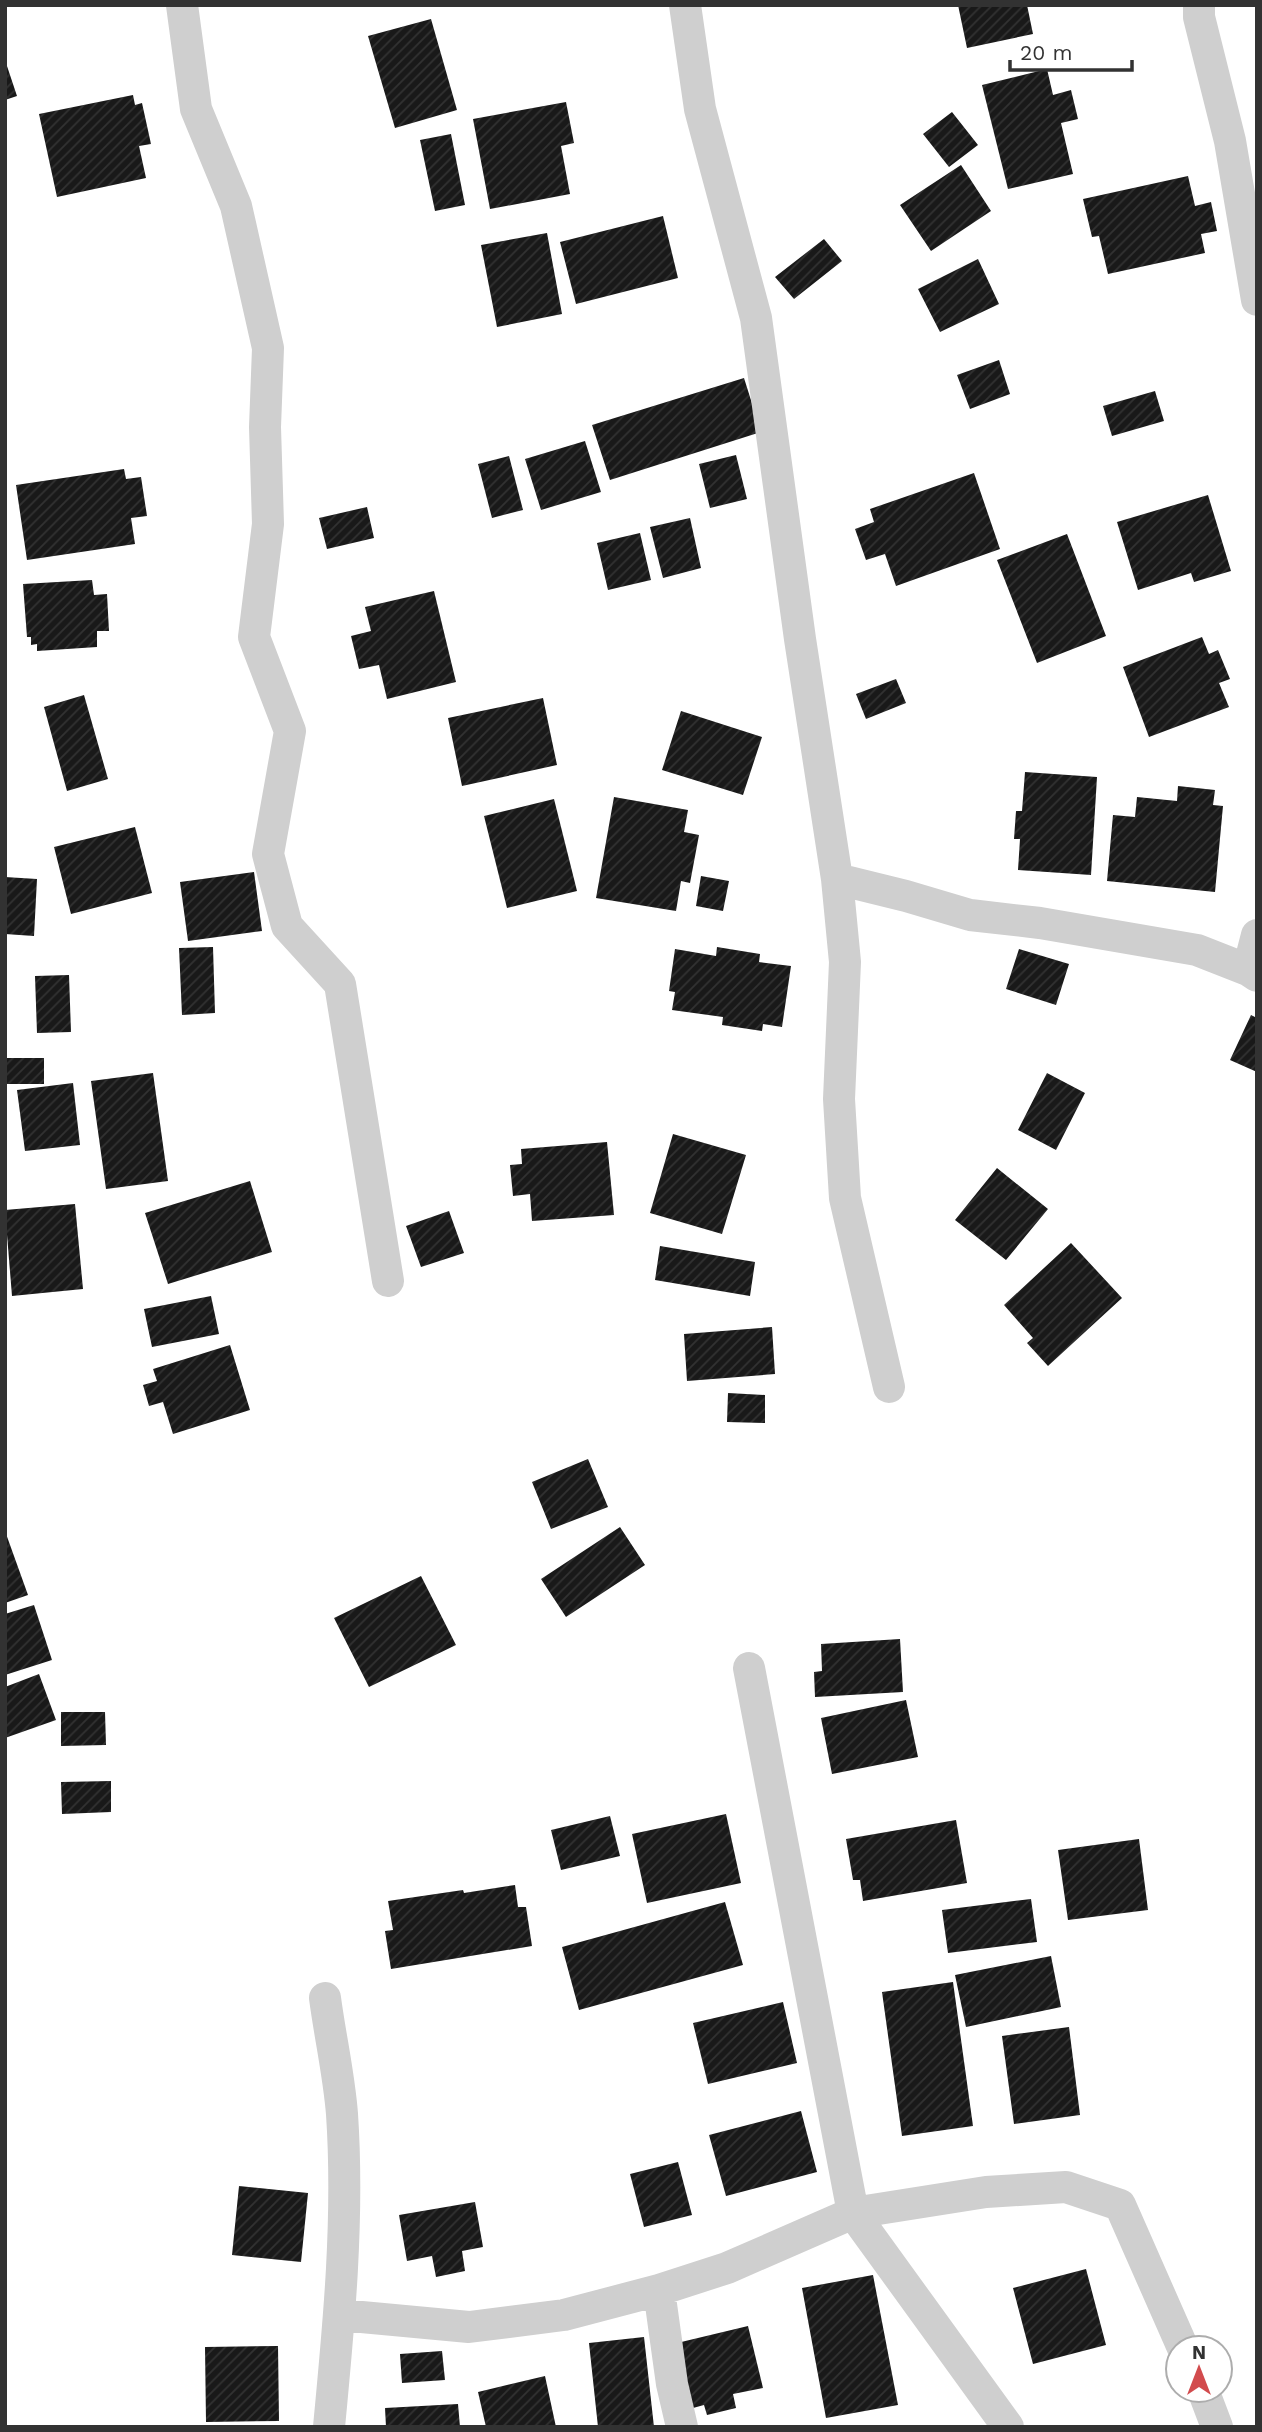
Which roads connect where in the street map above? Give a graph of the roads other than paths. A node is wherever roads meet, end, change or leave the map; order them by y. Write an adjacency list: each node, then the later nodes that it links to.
1 (182, 5): 8 (street)
2 (685, 5): 5 (street)
3 (1199, 5): 4 (street)
4 (1257, 300)
5 (836, 879): 7 (street); 9 (street)
6 (1257, 934): 7 (street)
7 (1252, 973)
8 (388, 1281)
9 (890, 1387)
10 (749, 1668): 12 (street)
11 (325, 1998): 14 (street)
12 (853, 2213): 13 (street); 15 (street); 19 (street)
13 (659, 2290): 14 (street); 18 (street)
14 (340, 2315): 17 (street)
15 (1177, 2334)
16 (1208, 2404): 20 (street)
17 (329, 2427)
18 (682, 2427)
19 (1008, 2427)
20 (1217, 2427)

